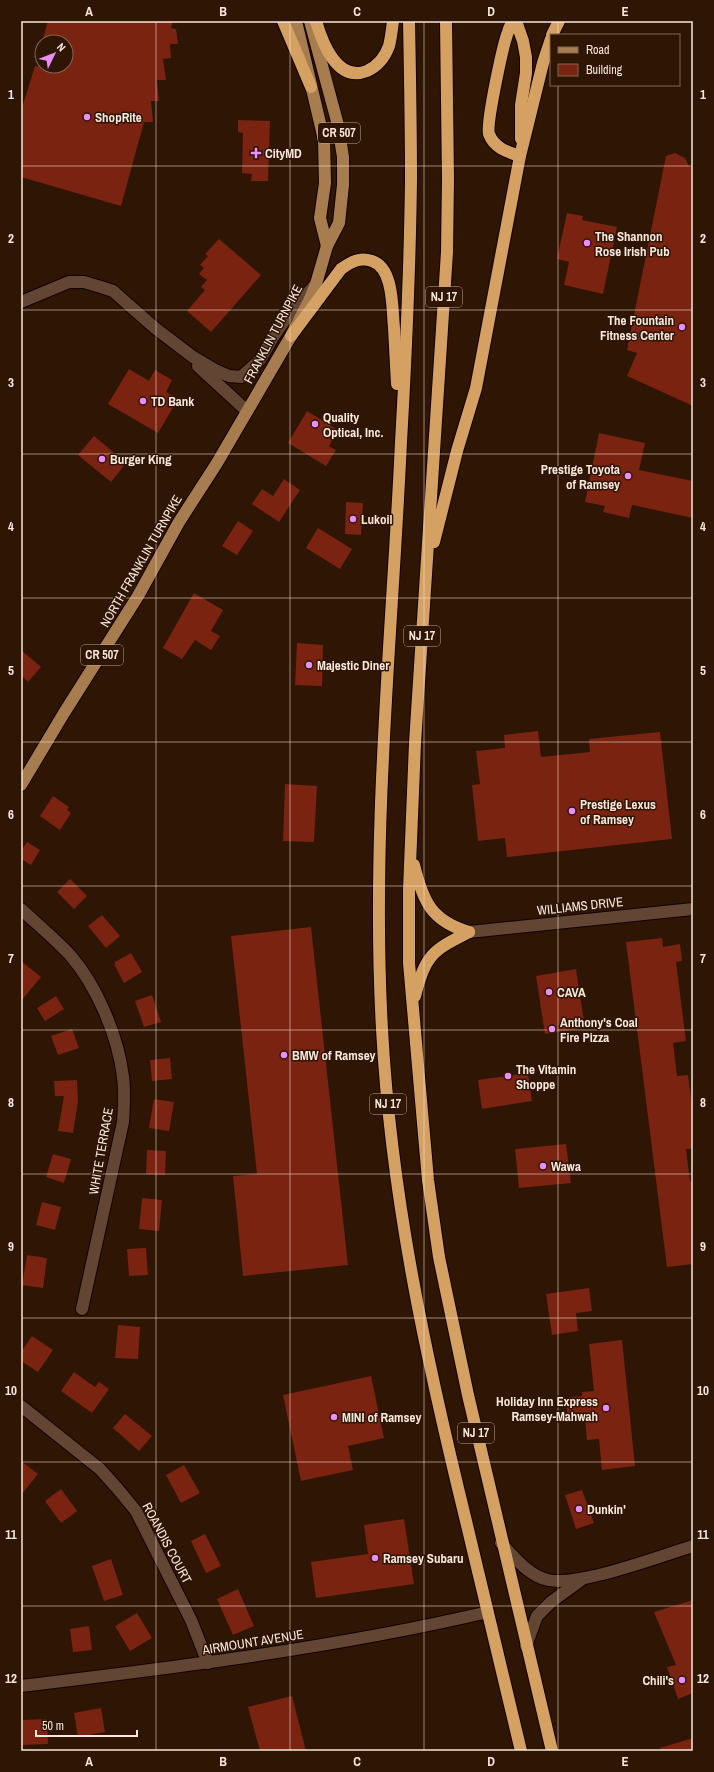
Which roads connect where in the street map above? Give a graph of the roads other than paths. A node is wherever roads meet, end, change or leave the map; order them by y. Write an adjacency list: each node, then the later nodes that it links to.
1 (283, 21): 12 (highway)
2 (296, 21): 12 (main road, CR 507)
3 (310, 21): 14 (main road, FRANKLIN TURNPIKE / CR 507)
4 (316, 21): 5 (highway)
5 (393, 21)
6 (409, 21): 20 (highway, NJ 17)
7 (446, 21): 21 (highway, NJ 17)
8 (514, 21): 13 (highway); 13 (highway)
9 (559, 21): 10 (highway)
10 (552, 34)
11 (550, 42): 13 (highway)
12 (311, 87): 14 (main road, CR 507)
13 (520, 156): 21 (highway)
14 (327, 246): 15 (main road, FRANKLIN TURNPIKE / CR 507)
15 (316, 284): 17 (main road, FRANKLIN TURNPIKE / CR 507); 18 (street)
16 (21, 302): 18 (street)
17 (290, 336): 19 (main road, FRANKLIN TURNPIKE / CR 507); 20 (highway)
18 (175, 344): 19 (street)
19 (247, 411): 22 (main road, NORTH FRANKLIN TURNPIKE / CR 507)
20 (402, 443): 33 (highway, NJ 17)
21 (426, 572): 23 (highway, NJ 17)
22 (21, 785)
23 (410, 853): 26 (highway); 27 (highway, NJ 17)
24 (21, 909): 28 (street, WHITE TERRACE)
25 (693, 909): 26 (street, WILLIAMS DRIVE)
26 (469, 932): 27 (highway)
27 (412, 1007): 30 (highway, NJ 17)
28 (82, 1309)
29 (21, 1406): 35 (street, ROANDIS COURT)
30 (501, 1543): 32 (street); 34 (highway, NJ 17)
31 (693, 1546): 32 (street)
32 (582, 1579): 34 (street)
33 (488, 1612): 35 (street, AIRMOUNT AVENUE); 37 (highway, NJ 17)
34 (526, 1646): 38 (highway, NJ 17)
35 (208, 1663): 36 (street, AIRMOUNT AVENUE)
36 (21, 1686)
37 (521, 1751)
38 (552, 1751)

